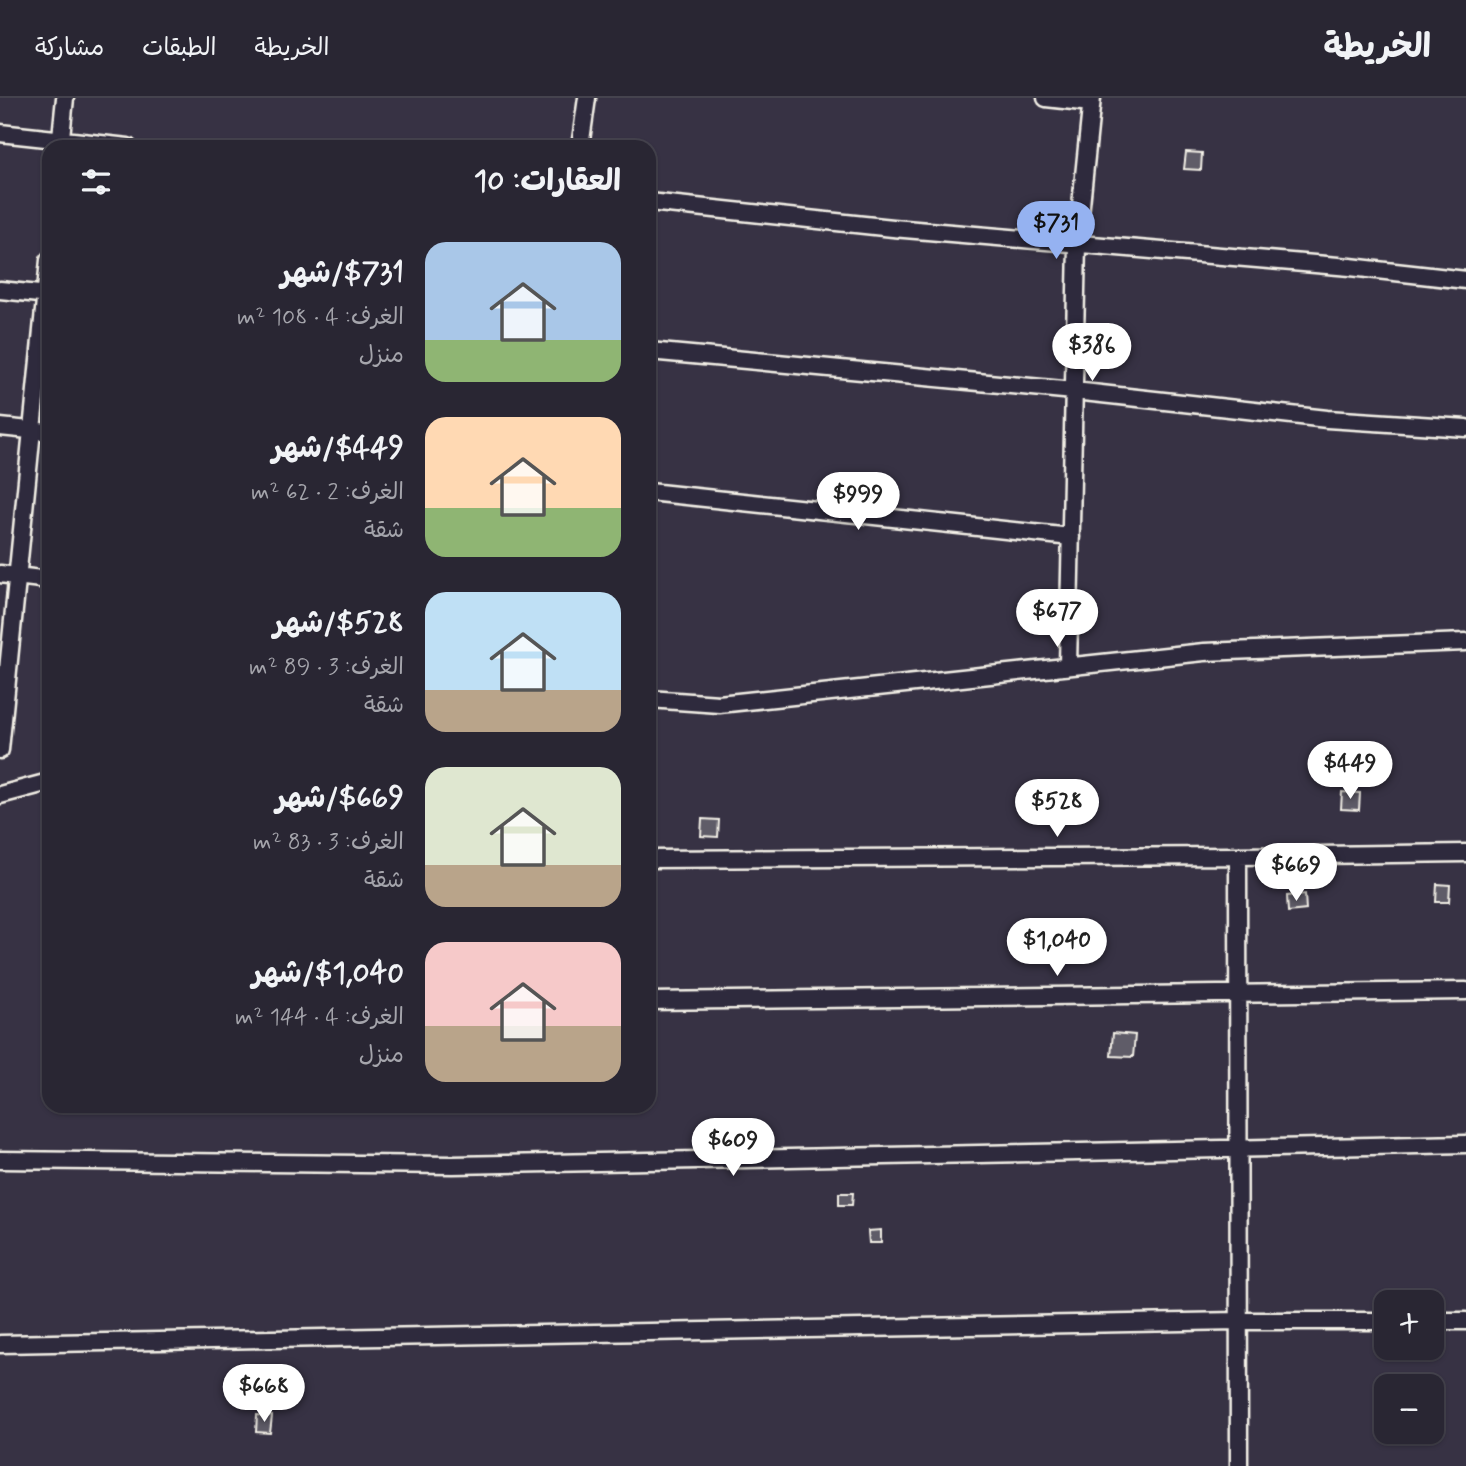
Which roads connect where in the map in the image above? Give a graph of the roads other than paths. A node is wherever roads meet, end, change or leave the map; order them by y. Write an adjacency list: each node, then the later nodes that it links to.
1 (65, 98): 7 (street)
2 (587, 98): 8 (street)
3 (1046, 98): 4 (street)
4 (1092, 100): 10 (street)
5 (0, 133): 6 (street)
6 (43, 140)
7 (61, 140)
8 (581, 140)
9 (656, 203): 10 (street)
10 (1077, 244): 11 (street); 16 (street)
11 (1466, 280)
12 (0, 290): 13 (street)
13 (42, 294)
14 (42, 339): 19 (street)
15 (656, 352): 16 (street)
16 (1074, 391): 18 (street); 22 (street)
17 (0, 427): 19 (street)
18 (1466, 428)
19 (32, 430): 20 (street); 24 (street)
20 (42, 431)
21 (656, 493): 22 (street)
22 (1071, 537): 27 (street)
23 (0, 574): 24 (street)
24 (17, 576): 25 (street); 29 (street)
25 (42, 579)
26 (1466, 642): 27 (street)
27 (1068, 666): 28 (street)
28 (656, 700)
29 (2, 718): 30 (street)
30 (0, 750)
31 (42, 784): 32 (street)
32 (0, 795)
33 (1466, 853): 34 (street)
34 (1238, 856): 35 (street); 37 (street)
35 (656, 859)
36 (1466, 991): 37 (street)
37 (1239, 994): 38 (street); 40 (street)
38 (656, 1001)
39 (1466, 1144): 40 (street)
40 (1239, 1149): 41 (street); 42 (street)
41 (0, 1160)
42 (1238, 1321): 43 (street); 46 (street); 47 (street)
43 (1374, 1321)
44 (1444, 1321): 45 (street)
45 (1466, 1321)
46 (0, 1344)
47 (1240, 1466)

